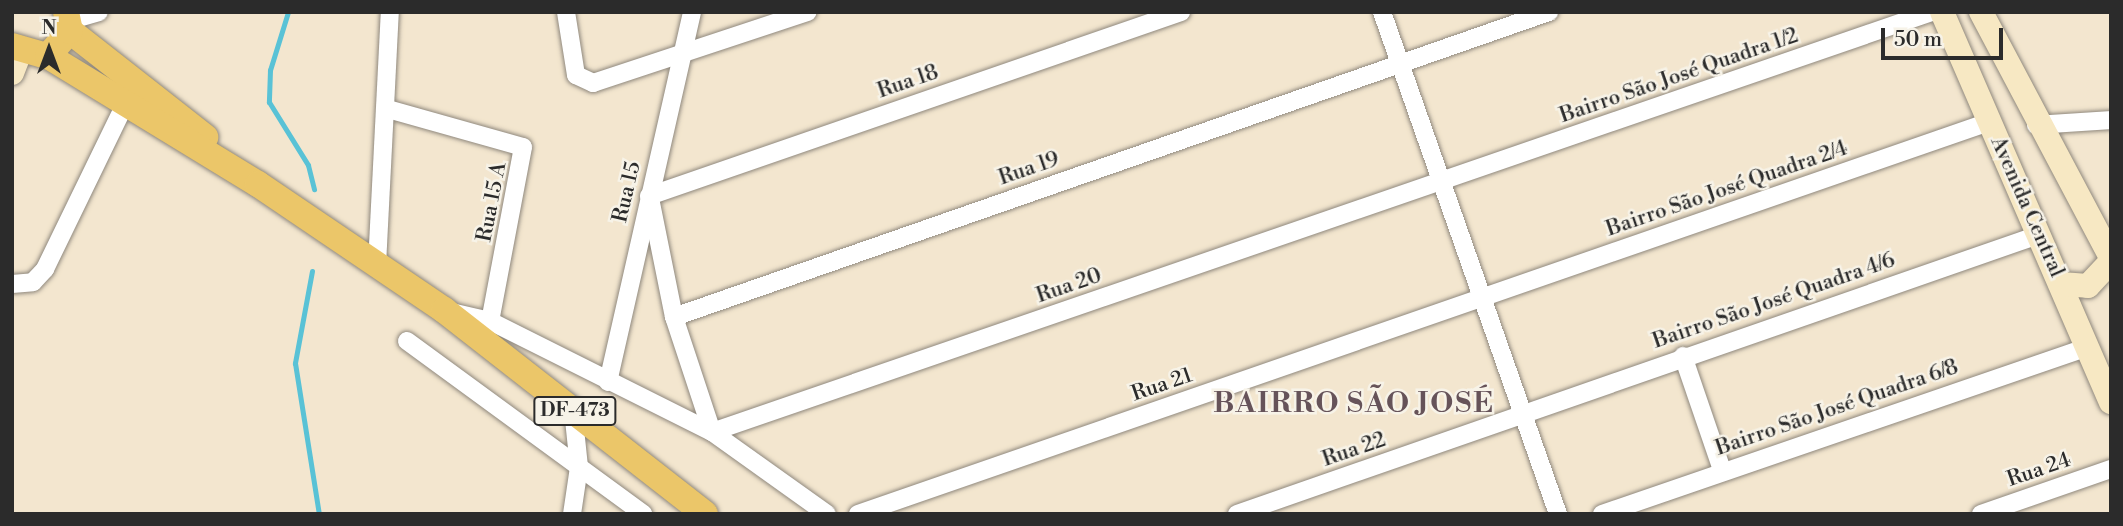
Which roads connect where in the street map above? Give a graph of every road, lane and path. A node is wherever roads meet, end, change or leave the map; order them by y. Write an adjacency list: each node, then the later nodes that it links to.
1 (99, 12): 12 (street)
2 (390, 12): 18 (street)
3 (566, 12): 13 (street)
4 (692, 12): 13 (street, Rua 15)
5 (808, 12): 13 (street)
6 (1181, 12): 24 (street, Rua 18)
7 (1382, 12): 16 (street)
8 (1549, 12): 16 (street, Rua 19)
9 (1932, 12): 22 (street, Bairro São José Quadra 1/2)
10 (1942, 12): 20 (street, Avenida Central)
11 (1981, 12): 21 (street, Avenida Central)
12 (69, 21): 15 (main road); 23 (main road, DF-473)
13 (682, 56): 24 (street, Rua 15)
14 (15, 57): 15 (main road, DF-473)
15 (48, 57): 17 (main road, DF-473)
16 (1399, 63): 22 (street); 34 (street, Rua 19)
17 (125, 104): 23 (main road, DF-473); 28 (street)
18 (388, 109): 27 (street); 35 (street, Rua 15 A)
19 (2111, 120): 21 (street)
20 (1989, 122): 25 (street, Avenida Central); 31 (street, Bairro São José Quadra 2/4)
21 (2036, 125): 26 (street, Avenida Central)
22 (1440, 182): 31 (street); 43 (street, Rua 20)
23 (258, 184): 27 (main road, DF-473)
24 (649, 196): 34 (street); 39 (street, Rua 15)
25 (2041, 234): 29 (street, Avenida Central); 38 (street, Bairro São José Quadra 4/6)
26 (2111, 260): 29 (street)
27 (377, 265): 32 (main road, DF-473)
28 (12, 284)
29 (2061, 284): 33 (street, Avenida Central)
30 (2111, 289): 33 (street)
31 (1480, 300): 42 (street); 51 (street, Rua 21)
32 (444, 310): 35 (street); 41 (main road, DF-473)
33 (2072, 310): 37 (street, Avenida Central)
34 (674, 317): 43 (street)
35 (490, 321): 39 (street)
36 (408, 341): 44 (street)
37 (2088, 347): 40 (street, Avenida Central); 46 (street, Bairro São José Quadra 6/8)
38 (1684, 356): 42 (street, Bairro São José Quadra 4/6); 46 (street)
39 (608, 382): 43 (street)
40 (2111, 402)
41 (573, 410): 44 (street); 49 (main road, DF-473)
42 (1525, 416): 52 (street, Rua 22); 53 (street)
43 (712, 432): 50 (street)
44 (579, 467): 47 (street); 48 (street)
45 (2111, 469): 55 (street, Rua 24)
46 (1722, 470): 54 (street, Bairro São José Quadra 6/8)
47 (572, 514)
48 (643, 514)
49 (705, 514)
50 (827, 514)
51 (858, 514)
52 (1237, 514)
53 (1558, 514)
54 (1602, 514)
55 (1982, 514)

